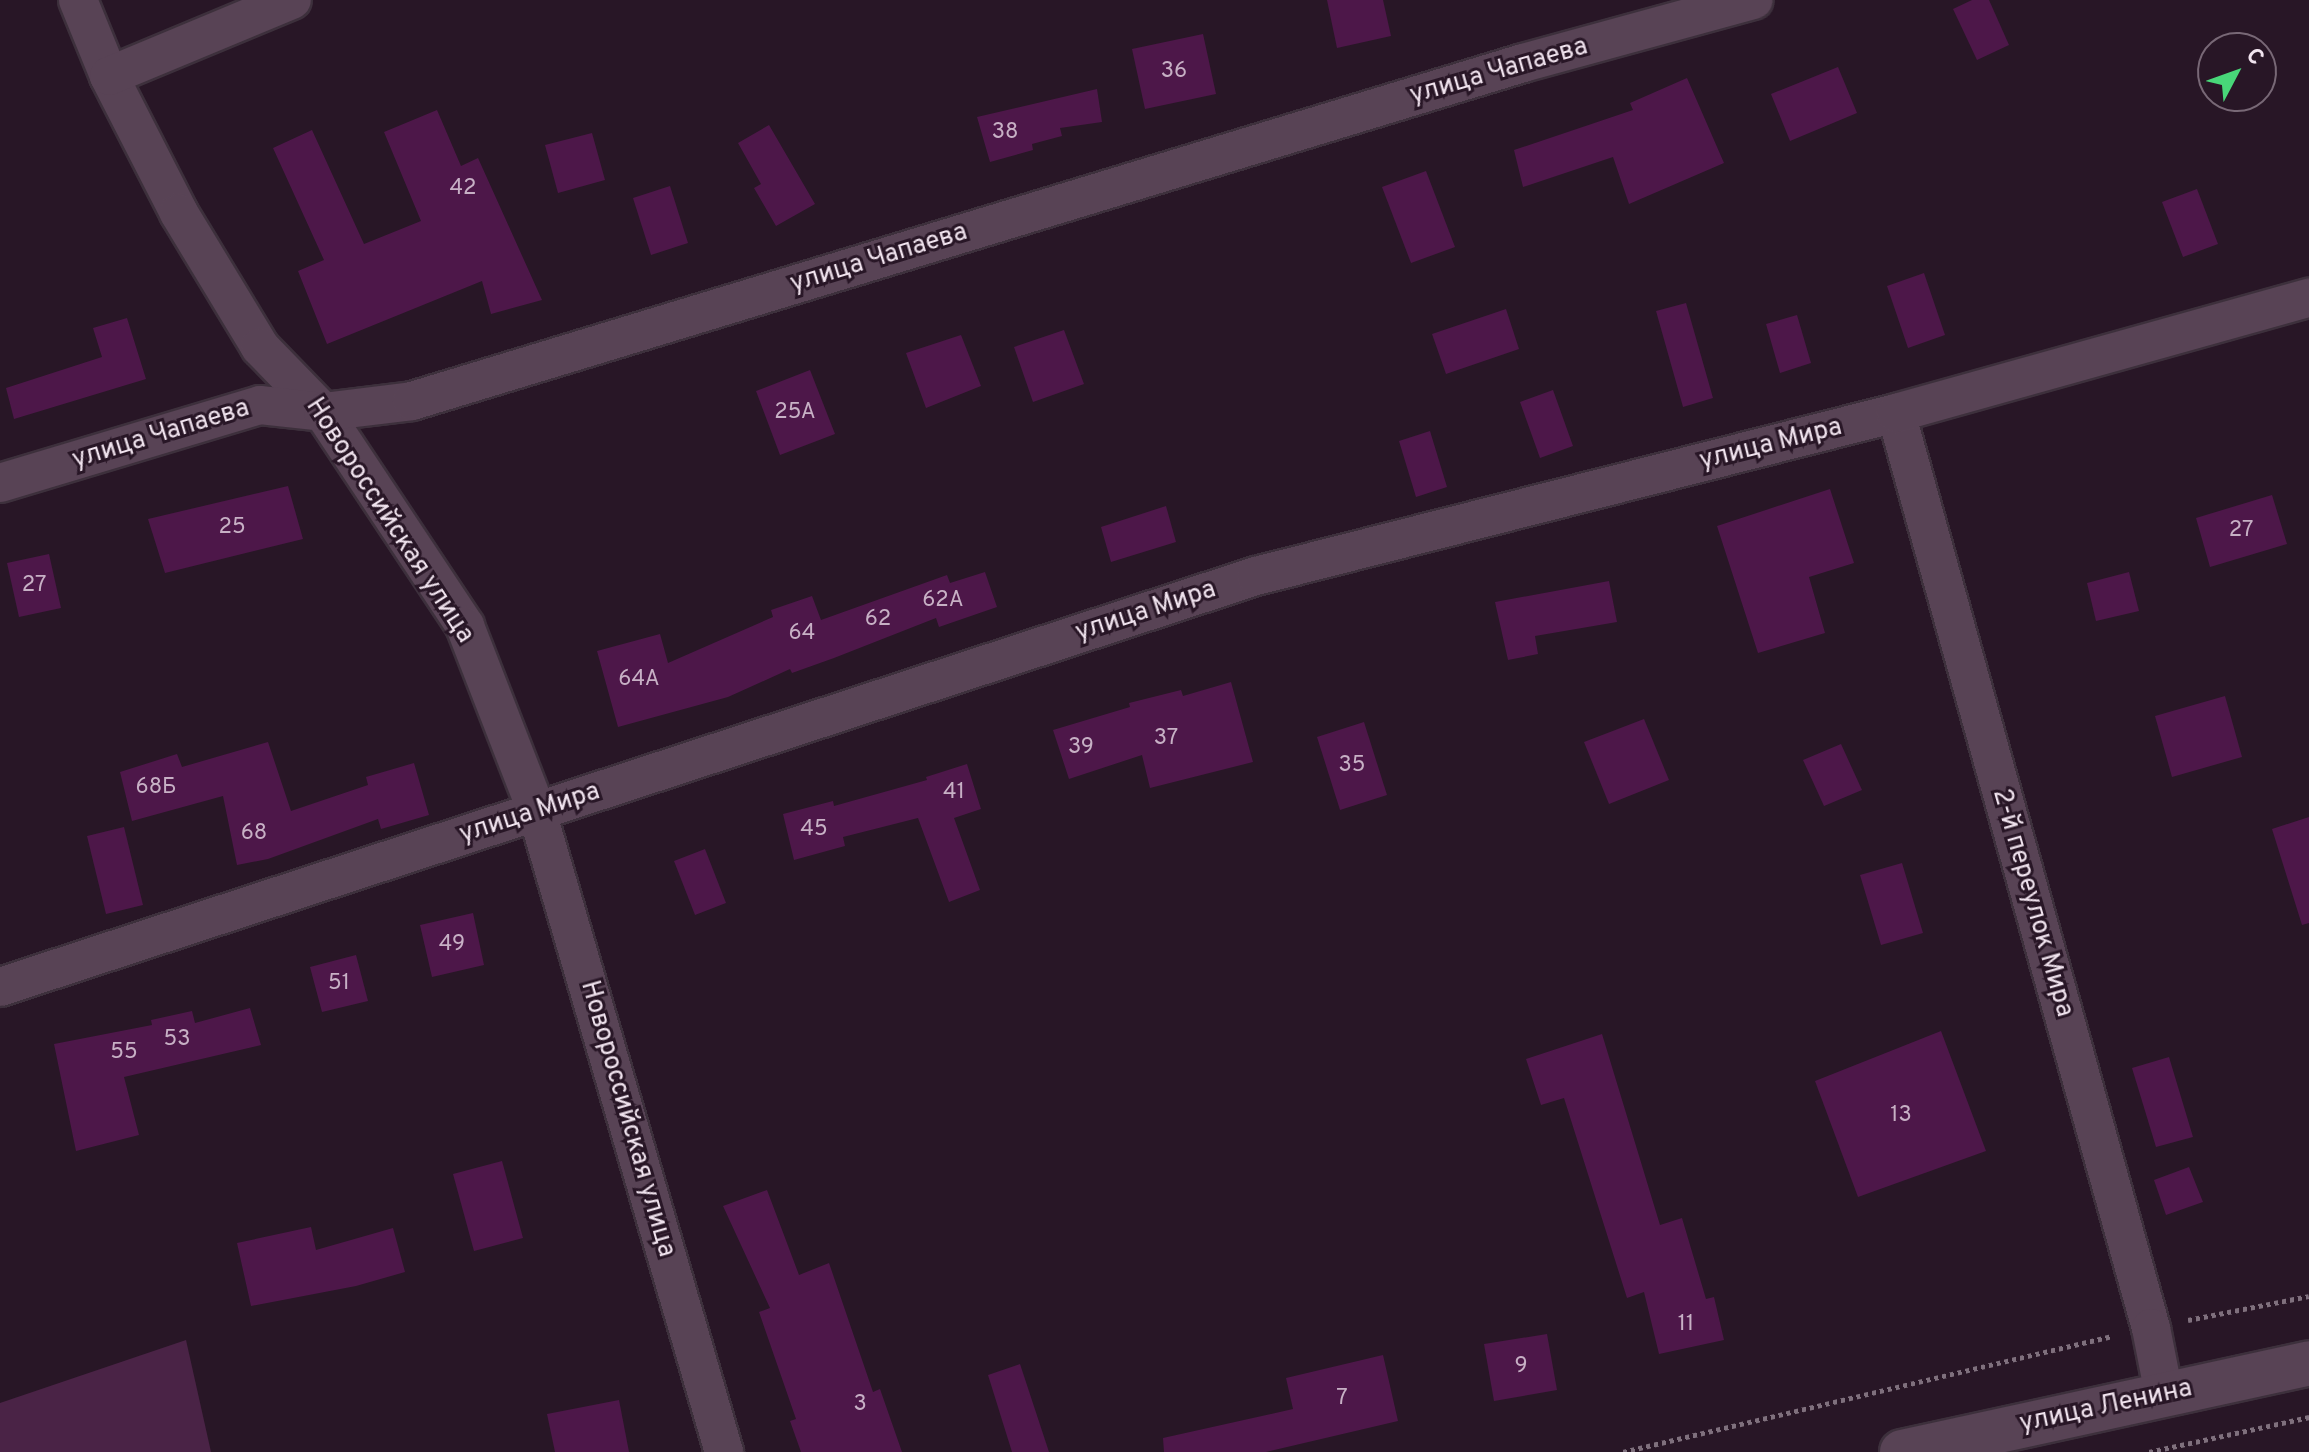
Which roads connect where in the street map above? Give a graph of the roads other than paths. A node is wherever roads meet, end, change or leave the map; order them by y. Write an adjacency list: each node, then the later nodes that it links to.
1 (78, 0): 4 (street, Новороссийская улица)
2 (292, 0): 4 (street)
3 (1754, 0): 6 (street, улица Чапаева)
4 (109, 76): 6 (street, Новороссийская улица)
5 (2309, 298): 7 (street, улица Мира)
6 (323, 412): 8 (street, улица Чапаева); 9 (street, Новороссийская улица)
7 (1896, 413): 9 (street, улица Мира); 12 (street, 2-й переулок Мира)
8 (0, 483)
9 (537, 812): 10 (street, улица Мира); 13 (street, Новороссийская улица)
10 (0, 987)
11 (2309, 1363): 12 (street, улица Ленина)
12 (2164, 1394): 14 (street, улица Ленина)
13 (724, 1452)
14 (1902, 1452)

